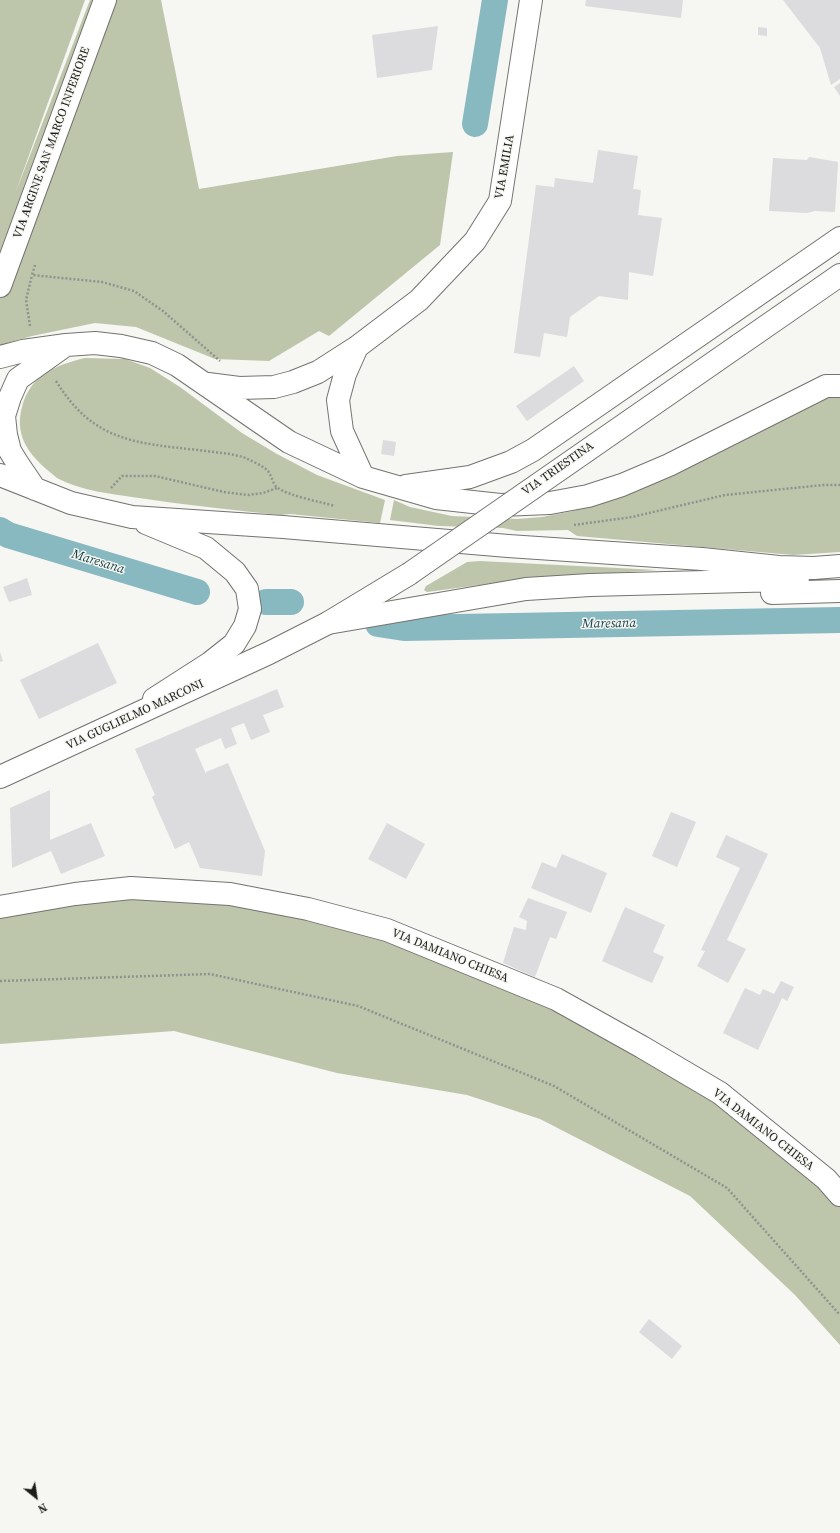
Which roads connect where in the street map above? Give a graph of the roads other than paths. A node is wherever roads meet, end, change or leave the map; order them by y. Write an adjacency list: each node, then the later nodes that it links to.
1 (105, 0): 5 (street, VIA ARGINE SAN MARCO INFERIORE)
2 (532, 0): 7 (street, VIA EMILIA)
3 (840, 238): 13 (street)
4 (840, 275): 19 (street, VIA TRIESTINA, bridge)
5 (0, 286)
6 (66, 345): 8 (street); 9 (street); 14 (street)
7 (357, 347): 9 (street, VIA EMILIA); 12 (street)
8 (0, 357)
9 (203, 383): 12 (street)
10 (840, 386): 13 (street)
11 (0, 475): 14 (street)
12 (363, 477): 13 (street)
13 (399, 487)
14 (35, 489): 15 (street)
15 (132, 517): 16 (street); 21 (street)
16 (832, 570): 18 (street)
17 (840, 591): 18 (street)
18 (450, 602): 19 (street)
19 (328, 623): 20 (street, VIA TRIESTINA)
20 (269, 653): 21 (street, VIA GUGLIELMO MARCONI)
21 (124, 720): 22 (street, VIA GUGLIELMO MARCONI)
22 (0, 777)
23 (0, 907): 24 (street, VIA DAMIANO CHIESA)
24 (840, 1195)

